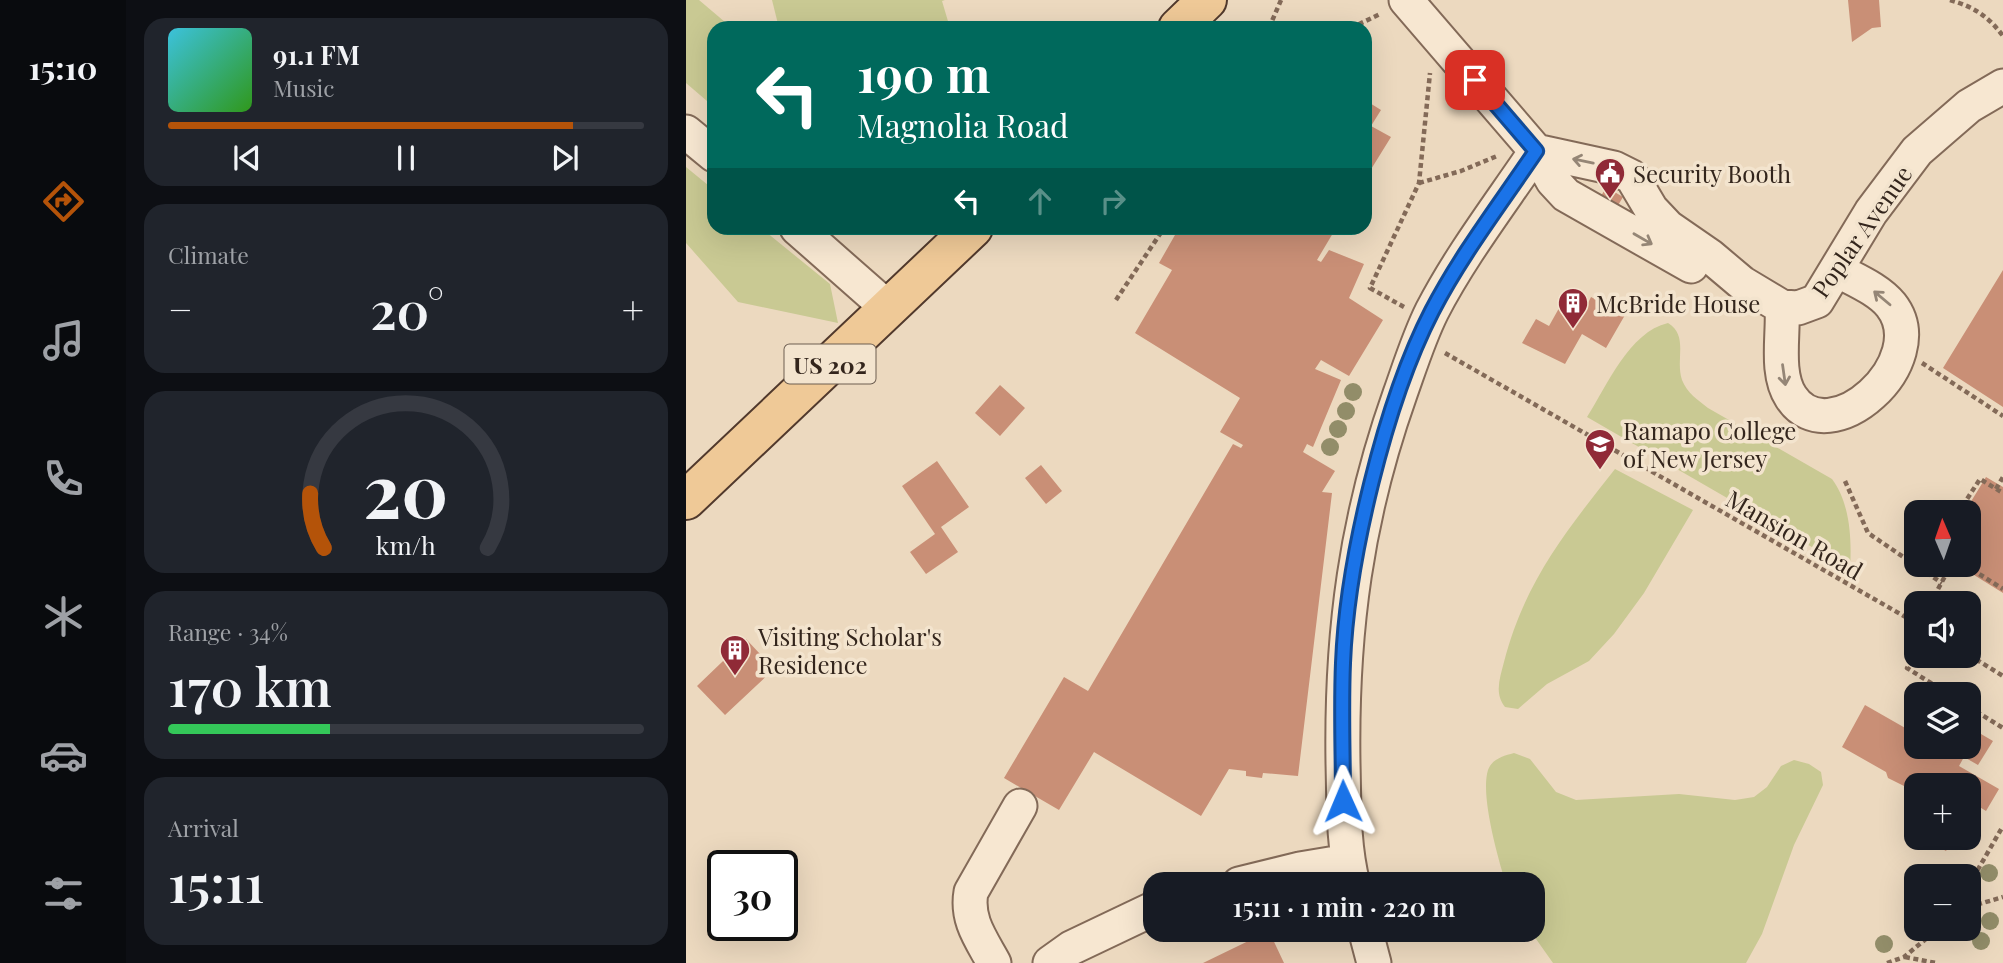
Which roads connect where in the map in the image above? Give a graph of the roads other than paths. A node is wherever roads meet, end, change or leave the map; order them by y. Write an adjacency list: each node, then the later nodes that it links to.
1 (1207, 0): 3 (main road)
2 (1393, 7): 7 (street)
3 (1185, 21)
4 (2003, 86): 10 (street, Poplar Avenue)
5 (686, 132): 6 (street)
6 (707, 149)
7 (1536, 151): 11 (street, one-way to 11); 11 (street, one-way to 7); 16 (street)
8 (805, 235): 13 (street)
9 (967, 235): 13 (main road, US 202)
10 (1837, 270): 12 (street, Poplar Avenue); 12 (street, one-way to 10)
11 (1742, 283): 12 (street, Poplar Avenue)
12 (1782, 307)
13 (889, 309): 14 (main road, US 202)
14 (686, 500)
15 (1020, 806): 19 (street)
16 (1351, 872)
17 (1143, 914): 20 (street)
18 (1368, 942): 21 (street)
19 (994, 963)
20 (1050, 963)
21 (1374, 963)

